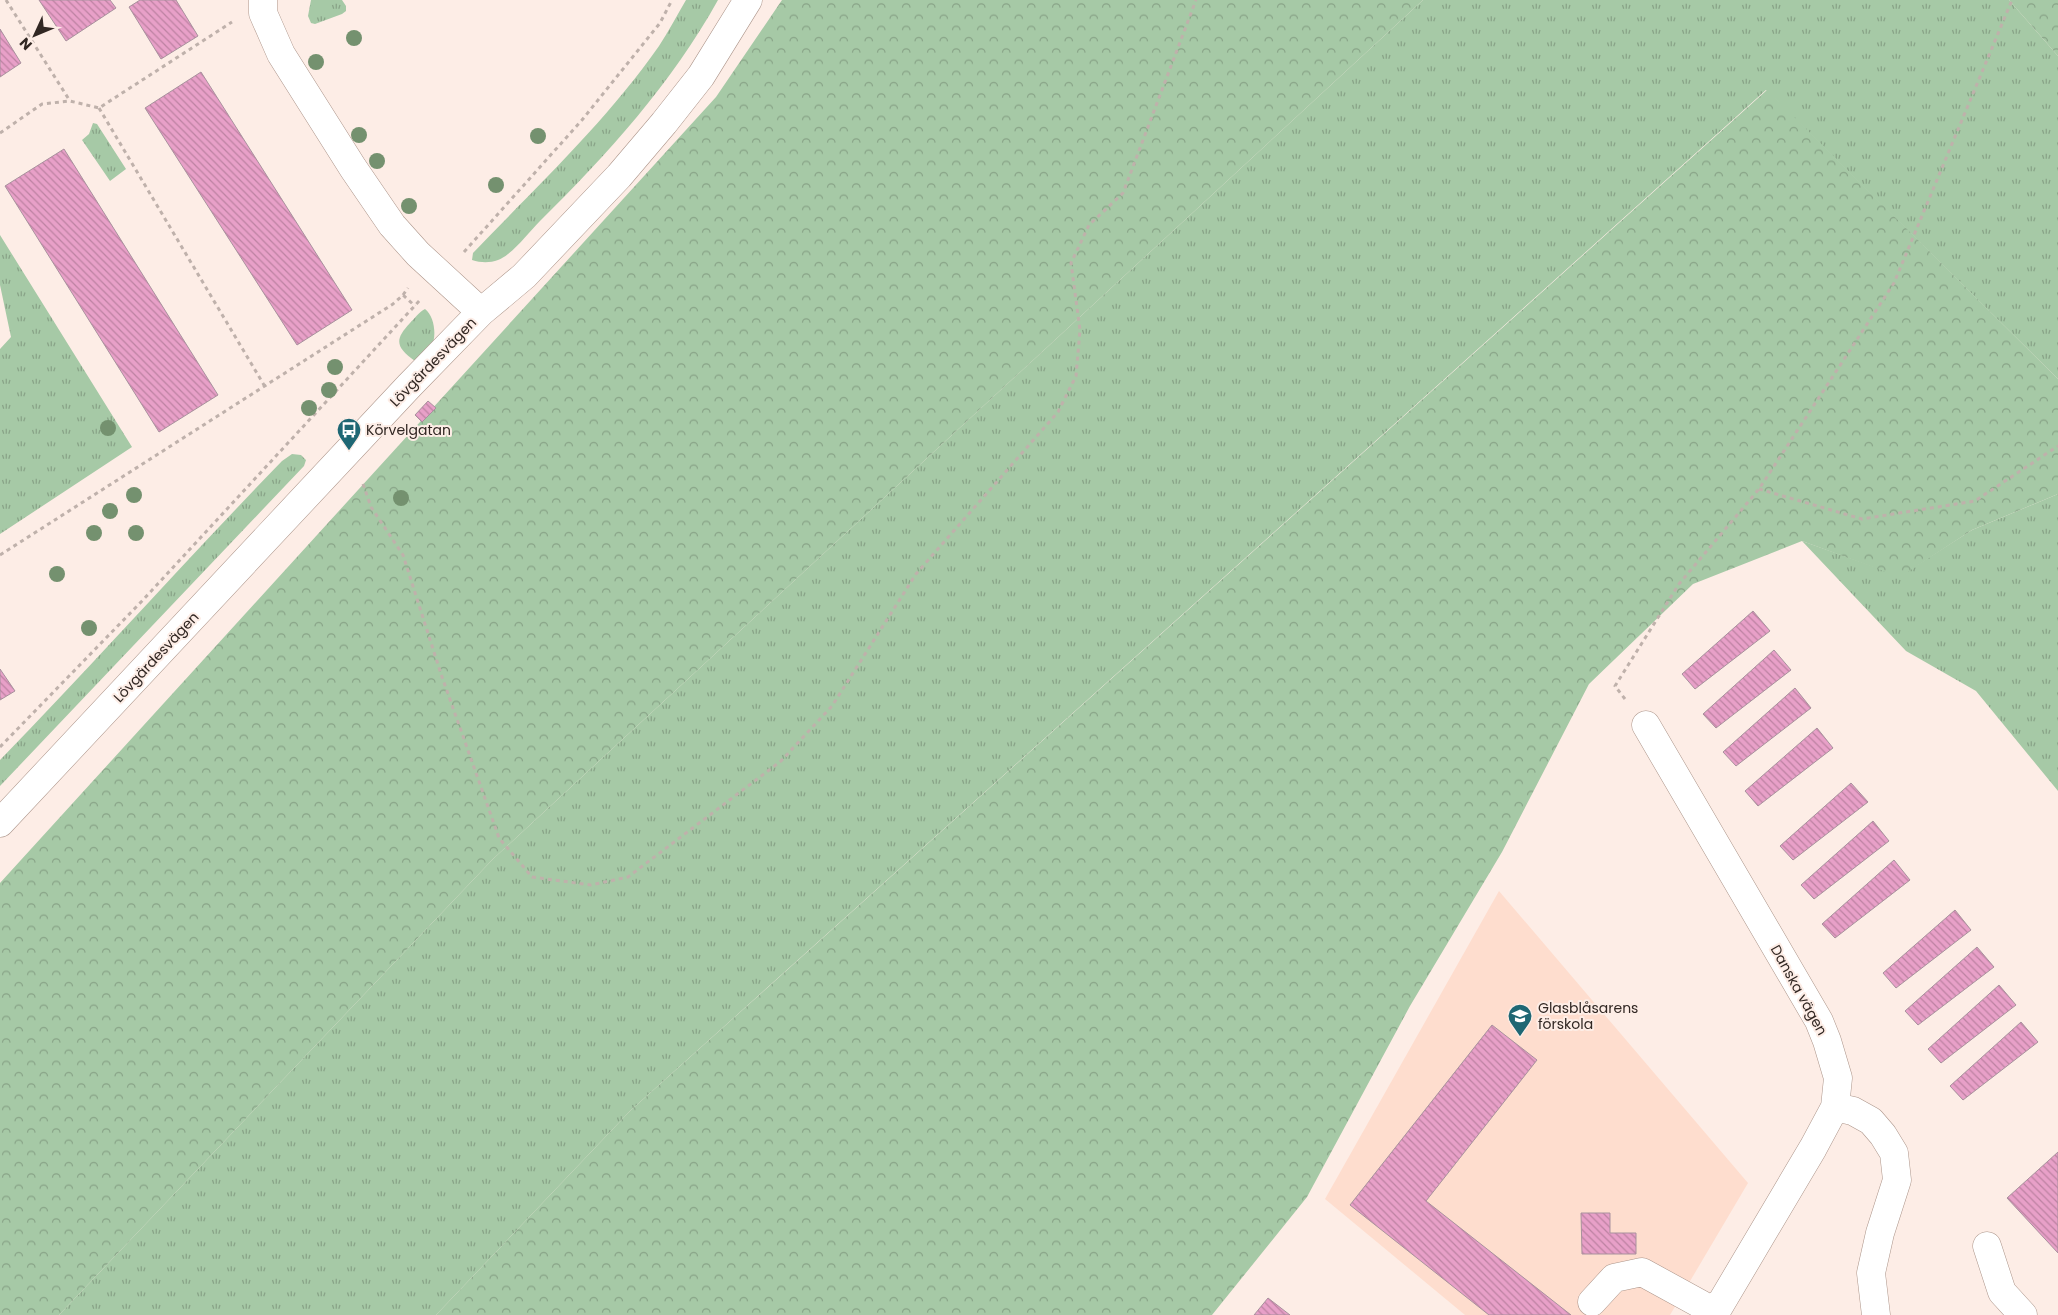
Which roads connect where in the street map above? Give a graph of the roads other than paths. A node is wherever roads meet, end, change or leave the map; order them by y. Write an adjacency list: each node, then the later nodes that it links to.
1 (264, 0): 3 (street)
2 (748, 0): 3 (street, Lövgärdesvägen)
3 (481, 312): 5 (street, Lövgärdesvägen)
4 (1646, 725): 6 (street, Danska vägen)
5 (0, 823)
6 (1835, 1107): 9 (street, Danska vägen); 10 (street)
7 (1987, 1246): 11 (street)
8 (1592, 1302): 9 (street)
9 (1715, 1314)
10 (1876, 1315)
11 (2023, 1315)

